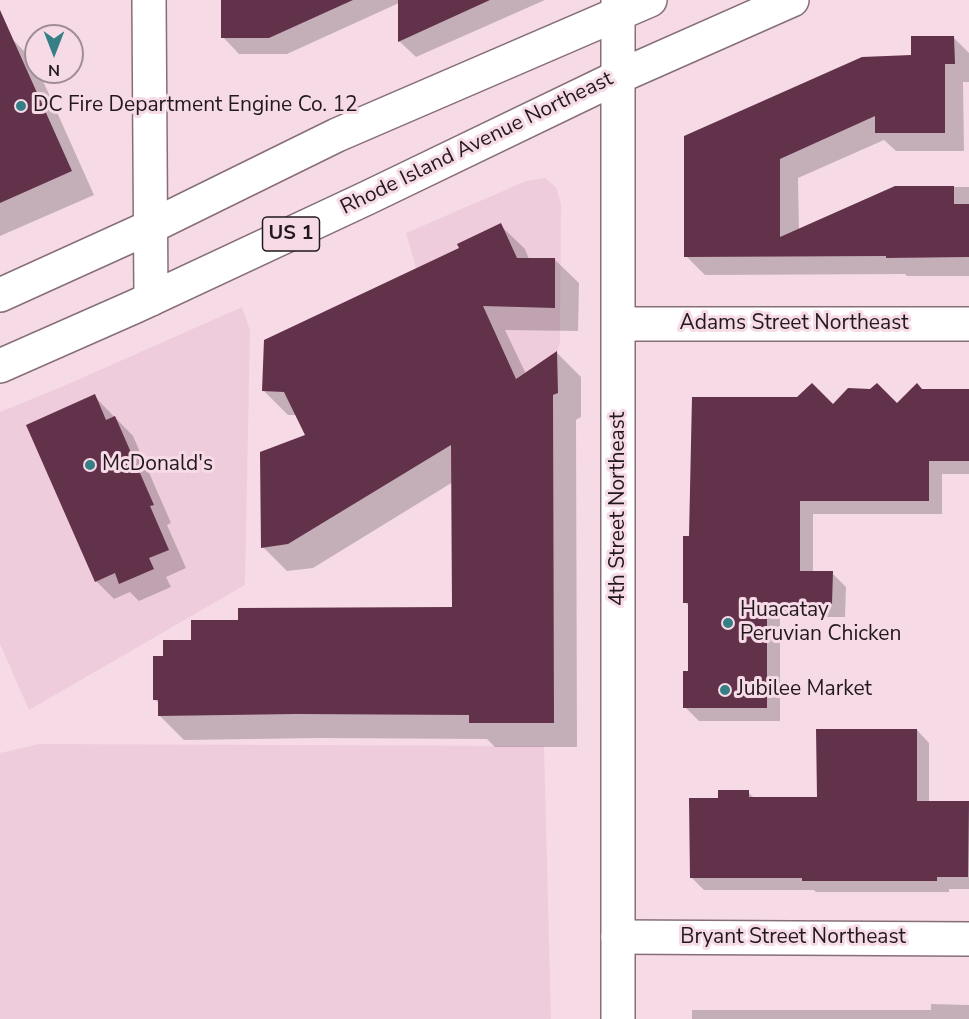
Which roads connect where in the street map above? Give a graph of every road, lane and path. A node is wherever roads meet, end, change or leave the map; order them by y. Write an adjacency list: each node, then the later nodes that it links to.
1 (149, 0): 6 (street)
2 (650, 0): 4 (street)
3 (792, 0): 5 (street, Rhode Island Avenue Northeast / US 1)
4 (618, 7): 5 (street, 4th Street Northeast); 6 (street)
5 (618, 77): 8 (street, Rhode Island Avenue Northeast / US 1); 9 (street, 4th Street Northeast)
6 (150, 227): 7 (street); 8 (street)
7 (0, 295)
8 (151, 299): 11 (street, Rhode Island Avenue Northeast / US 1)
9 (619, 324): 10 (street, Adams Street Northeast); 12 (street, 4th Street Northeast)
10 (969, 324)
11 (0, 366)
12 (618, 938): 13 (street, Bryant Street Northeast); 14 (street, 4th Street Northeast)
13 (969, 939)
14 (618, 1019)

